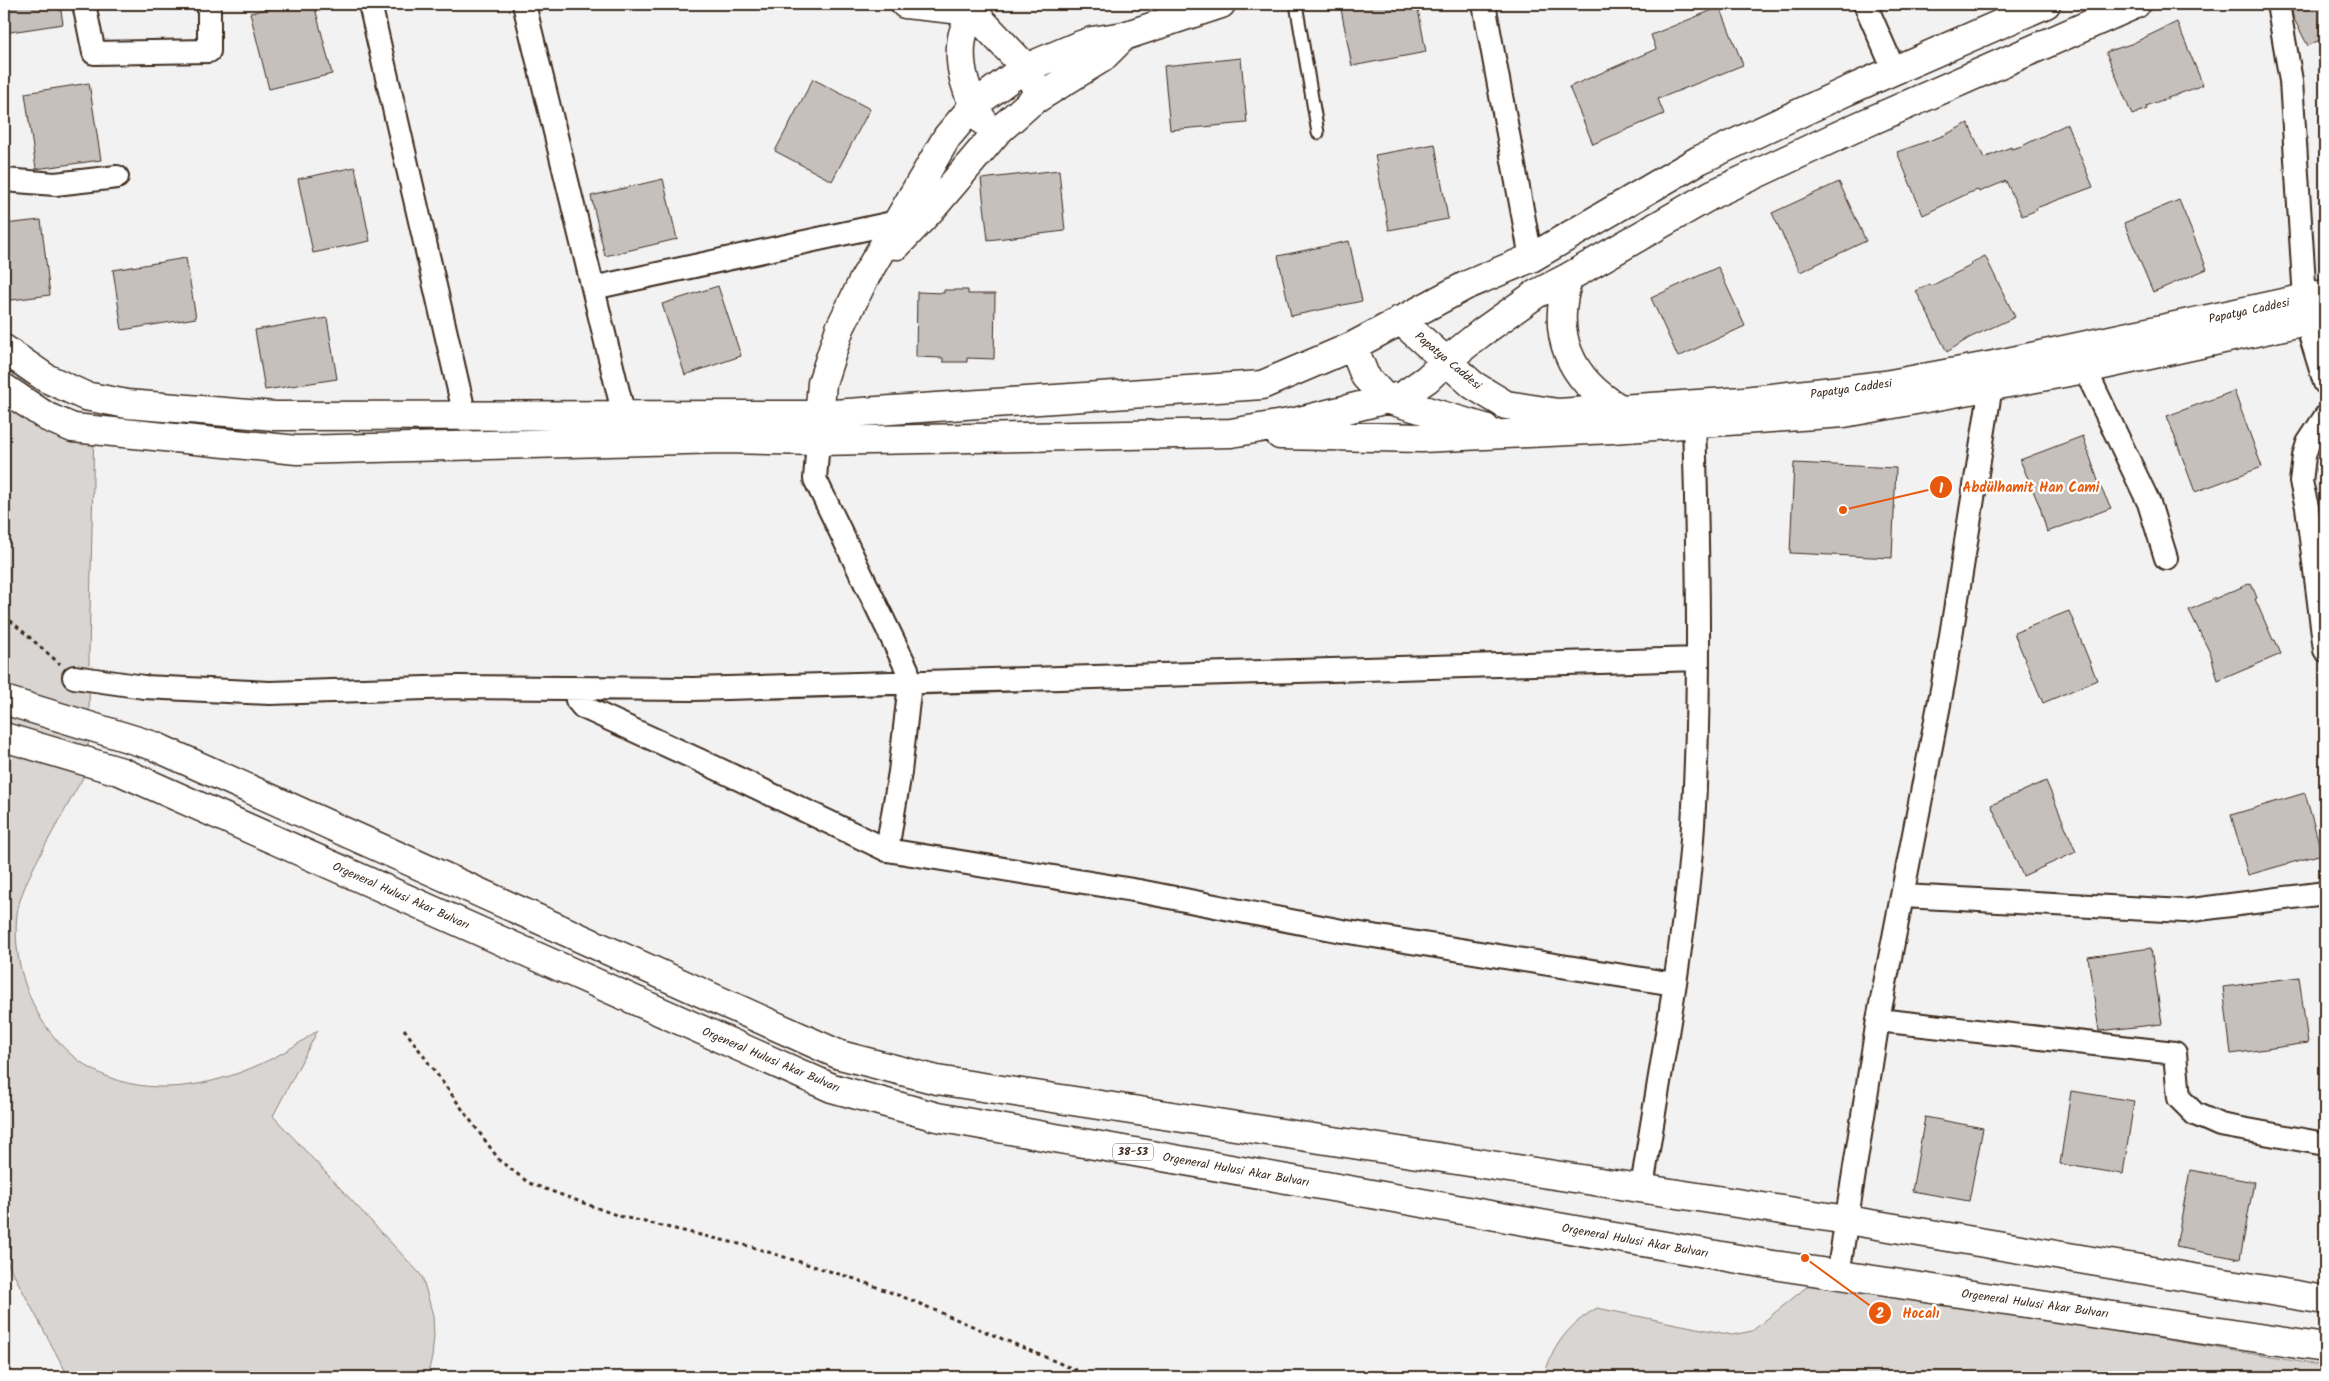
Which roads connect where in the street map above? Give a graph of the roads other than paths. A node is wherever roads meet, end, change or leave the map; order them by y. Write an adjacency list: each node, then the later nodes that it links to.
1 (84, 4): 2 (street)
2 (208, 4)
3 (370, 4): 39 (street)
4 (524, 4): 27 (street)
5 (905, 4): 13 (street)
6 (1221, 4): 14 (street)
7 (1296, 4): 20 (lane)
8 (1484, 4): 24 (street)
9 (1866, 4): 16 (street)
10 (2046, 4): 16 (street)
11 (2136, 4): 25 (street)
12 (2278, 4): 28 (street)
13 (972, 8): 15 (street); 18 (street)
14 (1124, 36): 15 (street); 17 (street)
15 (1026, 69): 17 (street); 18 (street)
16 (1894, 70): 24 (street)
17 (1031, 102): 19 (street)
18 (974, 105): 19 (street); 23 (street)
19 (997, 132): 26 (street)
20 (1318, 133)
21 (117, 176): 22 (street)
22 (4, 180)
23 (898, 222): 26 (street); 27 (street)
24 (1531, 258): 29 (street)
25 (1569, 277): 33 (street); 38 (street)
26 (864, 278): 43 (street)
27 (593, 288): 40 (street)
28 (2315, 308): 32 (street, Papatya Caddesi); 34 (street)
29 (1400, 320): 30 (street); 33 (street, Papatya Caddesi)
30 (1353, 346): 37 (street); 43 (street)
31 (4, 349): 39 (street)
32 (2081, 359): 35 (street, Papatya Caddesi); 38 (street, Papatya Caddesi); 46 (street)
33 (1446, 361): 37 (street); 38 (street, Papatya Caddesi)
34 (2325, 383)
35 (1991, 386): 42 (street, Papatya Caddesi); 57 (street)
36 (4, 388): 43 (street)
37 (1386, 399): 44 (street); 45 (street)
38 (1619, 408)
39 (465, 416): 40 (street)
40 (624, 416): 43 (street)
41 (2325, 417): 47 (street)
42 (1694, 423): 45 (street, Papatya Caddesi); 49 (street)
43 (818, 428): 44 (street); 51 (street)
44 (1231, 433): 45 (street, Papatya Caddesi)
45 (1505, 434)
46 (2166, 558)
47 (2323, 622): 48 (street)
48 (2325, 650)
49 (1698, 659): 51 (street); 58 (street)
50 (74, 677): 52 (street)
51 (910, 683): 52 (street); 55 (street)
52 (575, 688): 55 (street)
53 (4, 700): 61 (street)
54 (4, 737): 63 (street, Orgeneral Hulusi Akar Bulvarı / 38-53)
55 (887, 850): 58 (street)
56 (2325, 893): 57 (street)
57 (1903, 896): 59 (street)
58 (1674, 984): 61 (street)
59 (1878, 1020): 60 (street); 62 (street)
60 (2325, 1144)
61 (1642, 1188): 62 (street)
62 (1847, 1220): 63 (street); 64 (street)
63 (1838, 1275): 65 (street, Orgeneral Hulusi Akar Bulvarı / 38-53)
64 (2325, 1300)
65 (2325, 1348)

